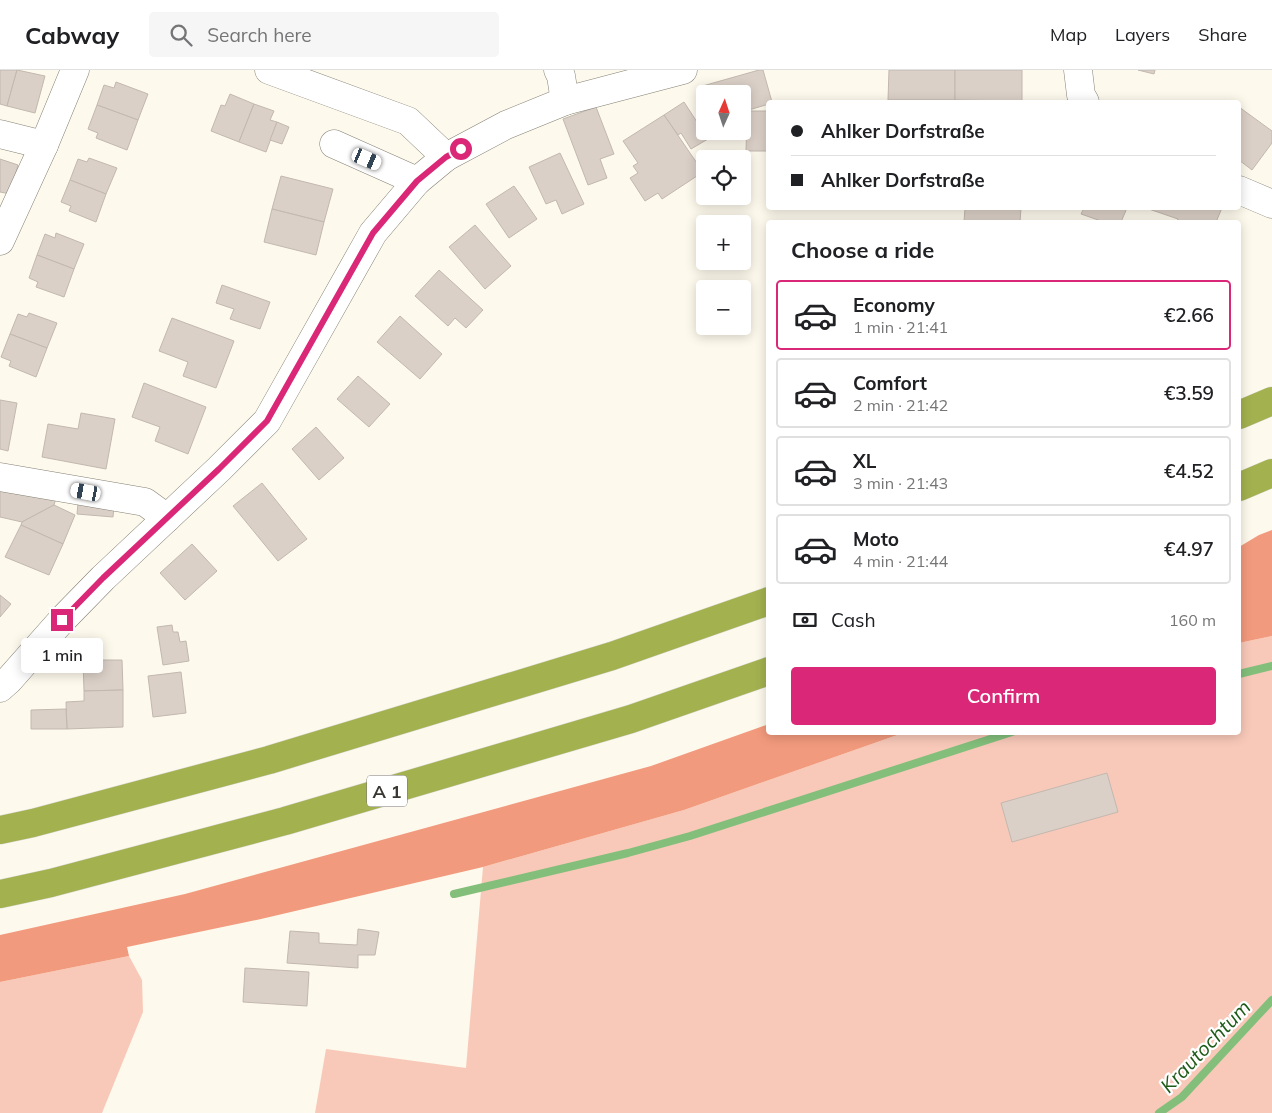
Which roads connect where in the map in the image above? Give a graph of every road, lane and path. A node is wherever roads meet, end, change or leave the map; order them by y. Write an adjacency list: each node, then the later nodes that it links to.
1 (75, 70): 10 (street)
2 (269, 70): 11 (street)
3 (558, 70): 7 (street)
4 (683, 70): 7 (street)
5 (1078, 70): 6 (street)
6 (1084, 100)
7 (565, 101): 11 (street)
8 (0, 134): 10 (street)
9 (334, 144): 12 (street)
10 (44, 146): 15 (street)
11 (446, 157): 12 (street)
12 (417, 181): 21 (street)
13 (1241, 191): 14 (street)
14 (1272, 204)
15 (0, 241)
16 (1272, 401): 17 (highway)
17 (1241, 414)
18 (1272, 473): 20 (highway)
19 (0, 477): 21 (street)
20 (1241, 486)
21 (167, 518): 24 (street)
22 (766, 602): 25 (highway)
23 (766, 672): 26 (highway, A 1)
24 (0, 688)
25 (0, 830)
26 (0, 894)

